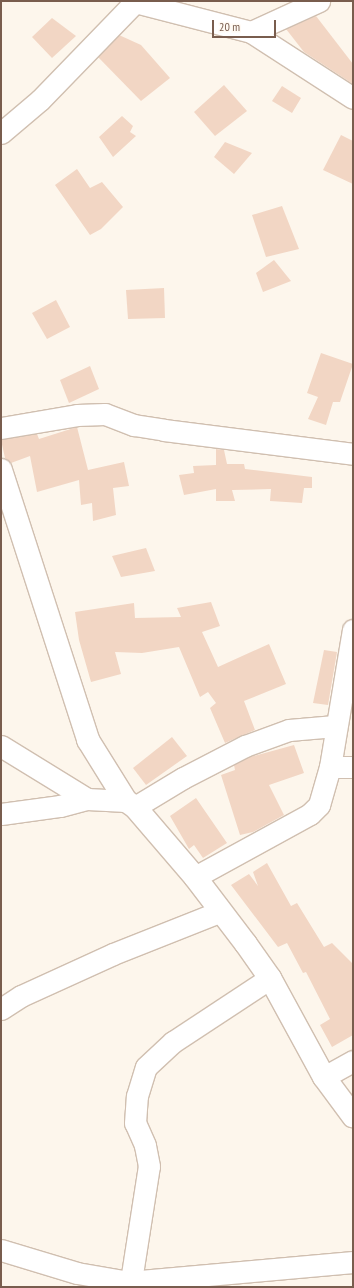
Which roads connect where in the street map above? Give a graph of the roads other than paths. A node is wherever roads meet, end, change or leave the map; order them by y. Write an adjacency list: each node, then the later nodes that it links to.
1 (319, 1): 3 (street)
2 (133, 2): 3 (street); 5 (street)
3 (251, 32): 4 (street)
4 (353, 98)
5 (1, 133)
6 (1, 428): 7 (street)
7 (353, 454)
8 (1, 470): 15 (street)
9 (353, 630): 10 (street)
10 (335, 726): 12 (street); 15 (street)
11 (1, 746): 14 (street)
12 (330, 767): 13 (street); 17 (street)
13 (353, 768)
14 (87, 798): 15 (street); 16 (street)
15 (131, 804): 17 (street)
16 (1, 814)
17 (195, 877): 18 (street)
18 (220, 912): 19 (street); 20 (street)
19 (270, 978): 22 (street); 26 (street)
20 (1, 1009)
21 (353, 1060): 22 (street)
22 (324, 1077): 23 (street)
23 (353, 1116)
24 (1, 1250): 26 (street)
25 (353, 1262): 26 (street)
26 (129, 1285)

